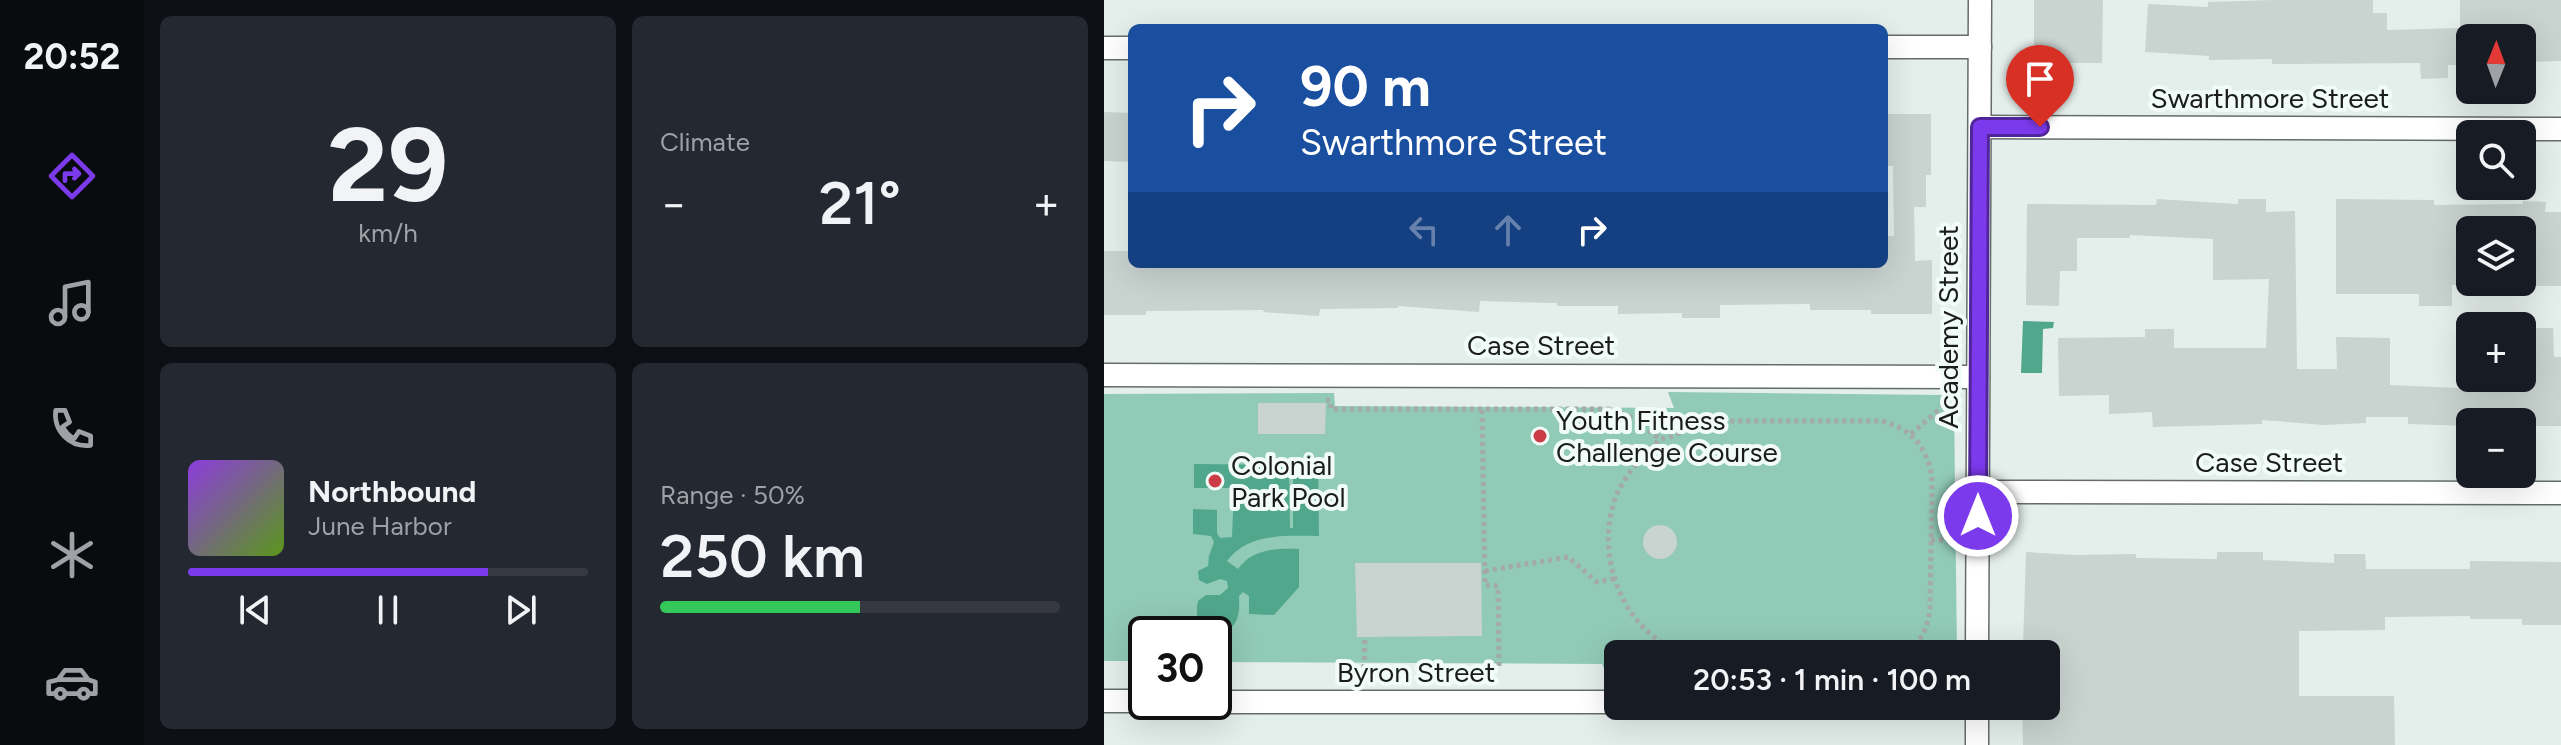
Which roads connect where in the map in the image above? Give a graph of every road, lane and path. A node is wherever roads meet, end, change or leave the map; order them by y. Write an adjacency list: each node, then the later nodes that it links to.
1 (1980, 0): 3 (street, Academy Street)
2 (1888, 47): 3 (street)
3 (1980, 47): 6 (street, Academy Street)
4 (1104, 48): 5 (street)
5 (1128, 48)
6 (1980, 127): 7 (street, Swarthmore Street); 9 (street, Academy Street)
7 (2561, 129)
8 (1104, 375): 9 (street, Case Street)
9 (1978, 377): 12 (path); 14 (street, Academy Street)
10 (1315, 400): 11 (path)
11 (1482, 410): 13 (path); 16 (path)
12 (1911, 434): 13 (path); 20 (path)
13 (1660, 439): 17 (path)
14 (1978, 492): 15 (street, Case Street); 21 (street, Academy Street)
15 (2561, 493)
16 (1485, 571): 17 (path); 22 (path)
17 (1613, 579): 19 (path)
18 (1365, 637): 23 (path)
19 (1659, 640)
20 (1919, 640)
21 (1977, 640)
22 (1499, 666)
23 (1364, 668)
24 (1104, 701): 25 (street)
25 (1128, 701)
26 (1232, 702): 27 (street, Byron Street)
27 (1604, 702)
28 (1977, 720): 29 (street)
29 (1977, 745)

